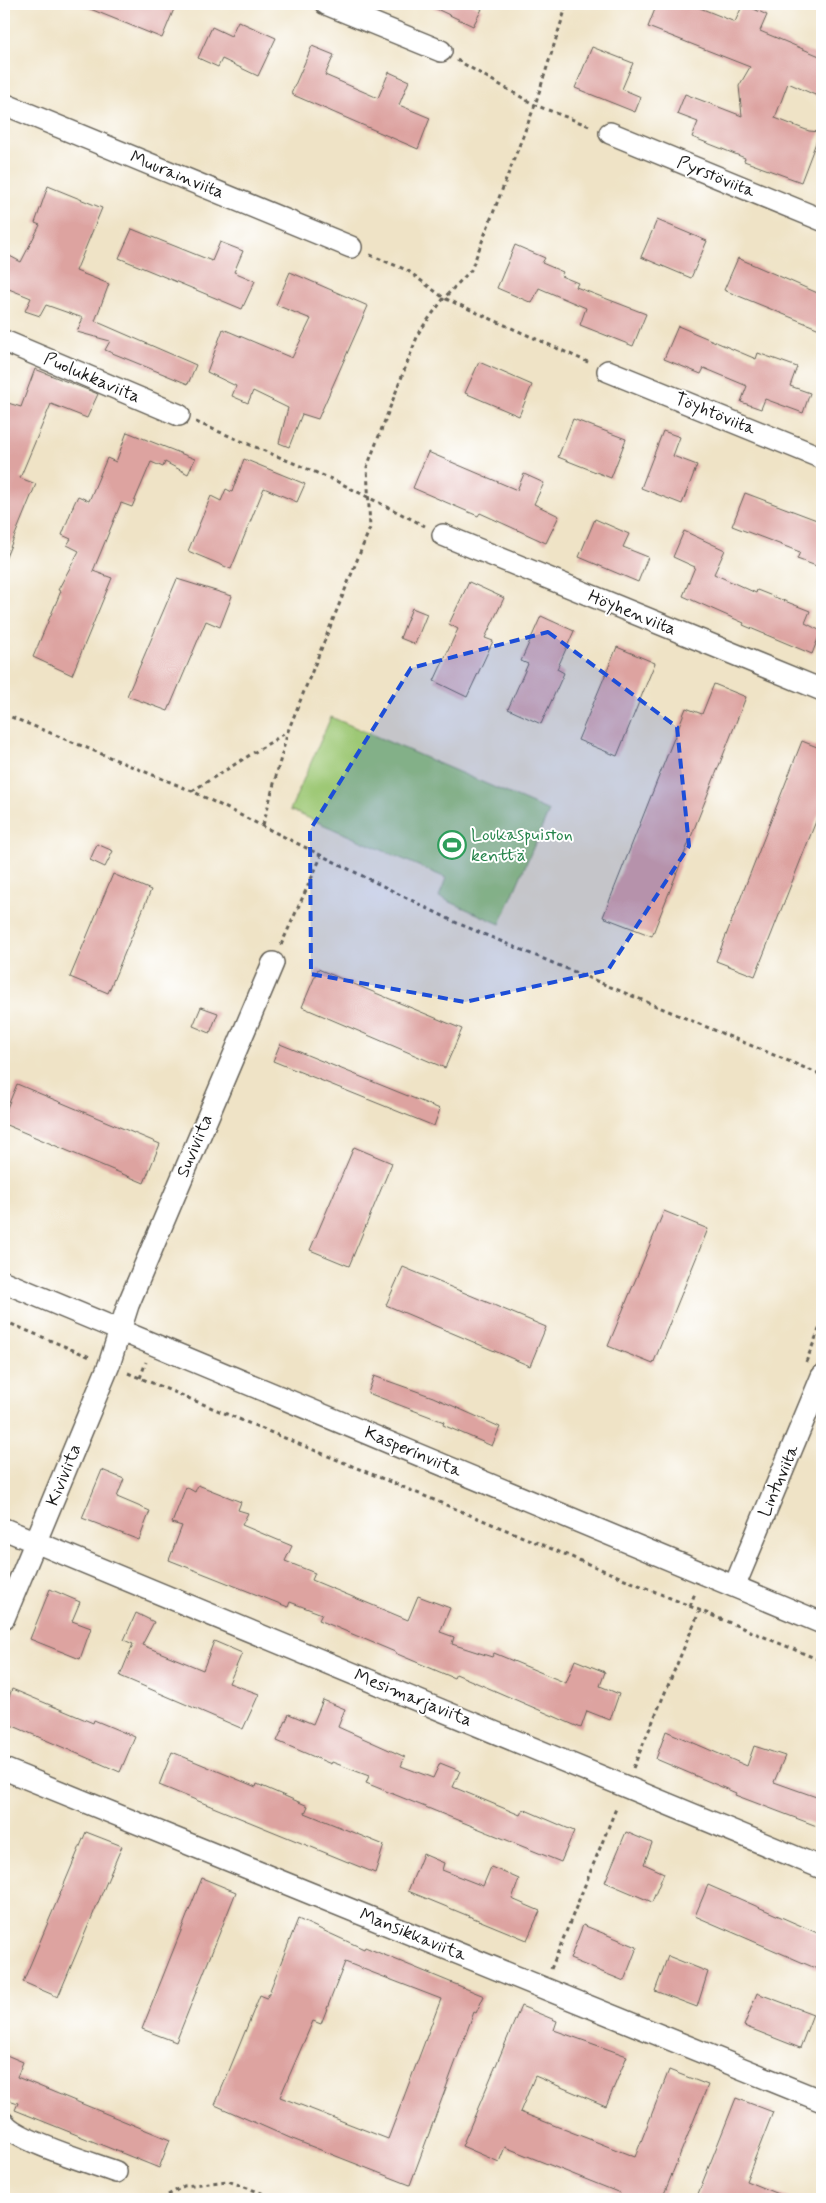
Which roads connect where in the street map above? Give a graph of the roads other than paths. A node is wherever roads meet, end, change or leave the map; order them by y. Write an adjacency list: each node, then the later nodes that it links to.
1 (326, 4): 2 (street)
2 (441, 51)
3 (4, 104): 6 (street, Muurainviita)
4 (610, 133): 5 (street, Pyrstöviita)
5 (822, 220)
6 (351, 247)
7 (4, 341): 9 (street, Puolukkaviita)
8 (608, 371): 10 (street, Töyhtöviita)
9 (180, 415)
10 (822, 458)
11 (443, 535): 12 (street, Höyhenviita)
12 (822, 690)
13 (273, 963): 15 (street, Suviviita)
14 (4, 1282): 15 (street, Kasperinviita)
15 (120, 1330): 18 (street, Kiviviita); 19 (street, Kasperinviita)
16 (822, 1376): 19 (street, Lintuviita)
17 (4, 1529): 18 (street, Mesimarjaviita)
18 (36, 1543): 20 (street, Kiviviita); 23 (street, Mesimarjaviita)
19 (735, 1585): 21 (street, Kasperinviita)
20 (4, 1618)
21 (822, 1623)
22 (4, 1769): 24 (street, Mansikkaviita)
23 (822, 1868)
24 (822, 2101)
25 (4, 2122): 26 (street)
26 (116, 2172)

